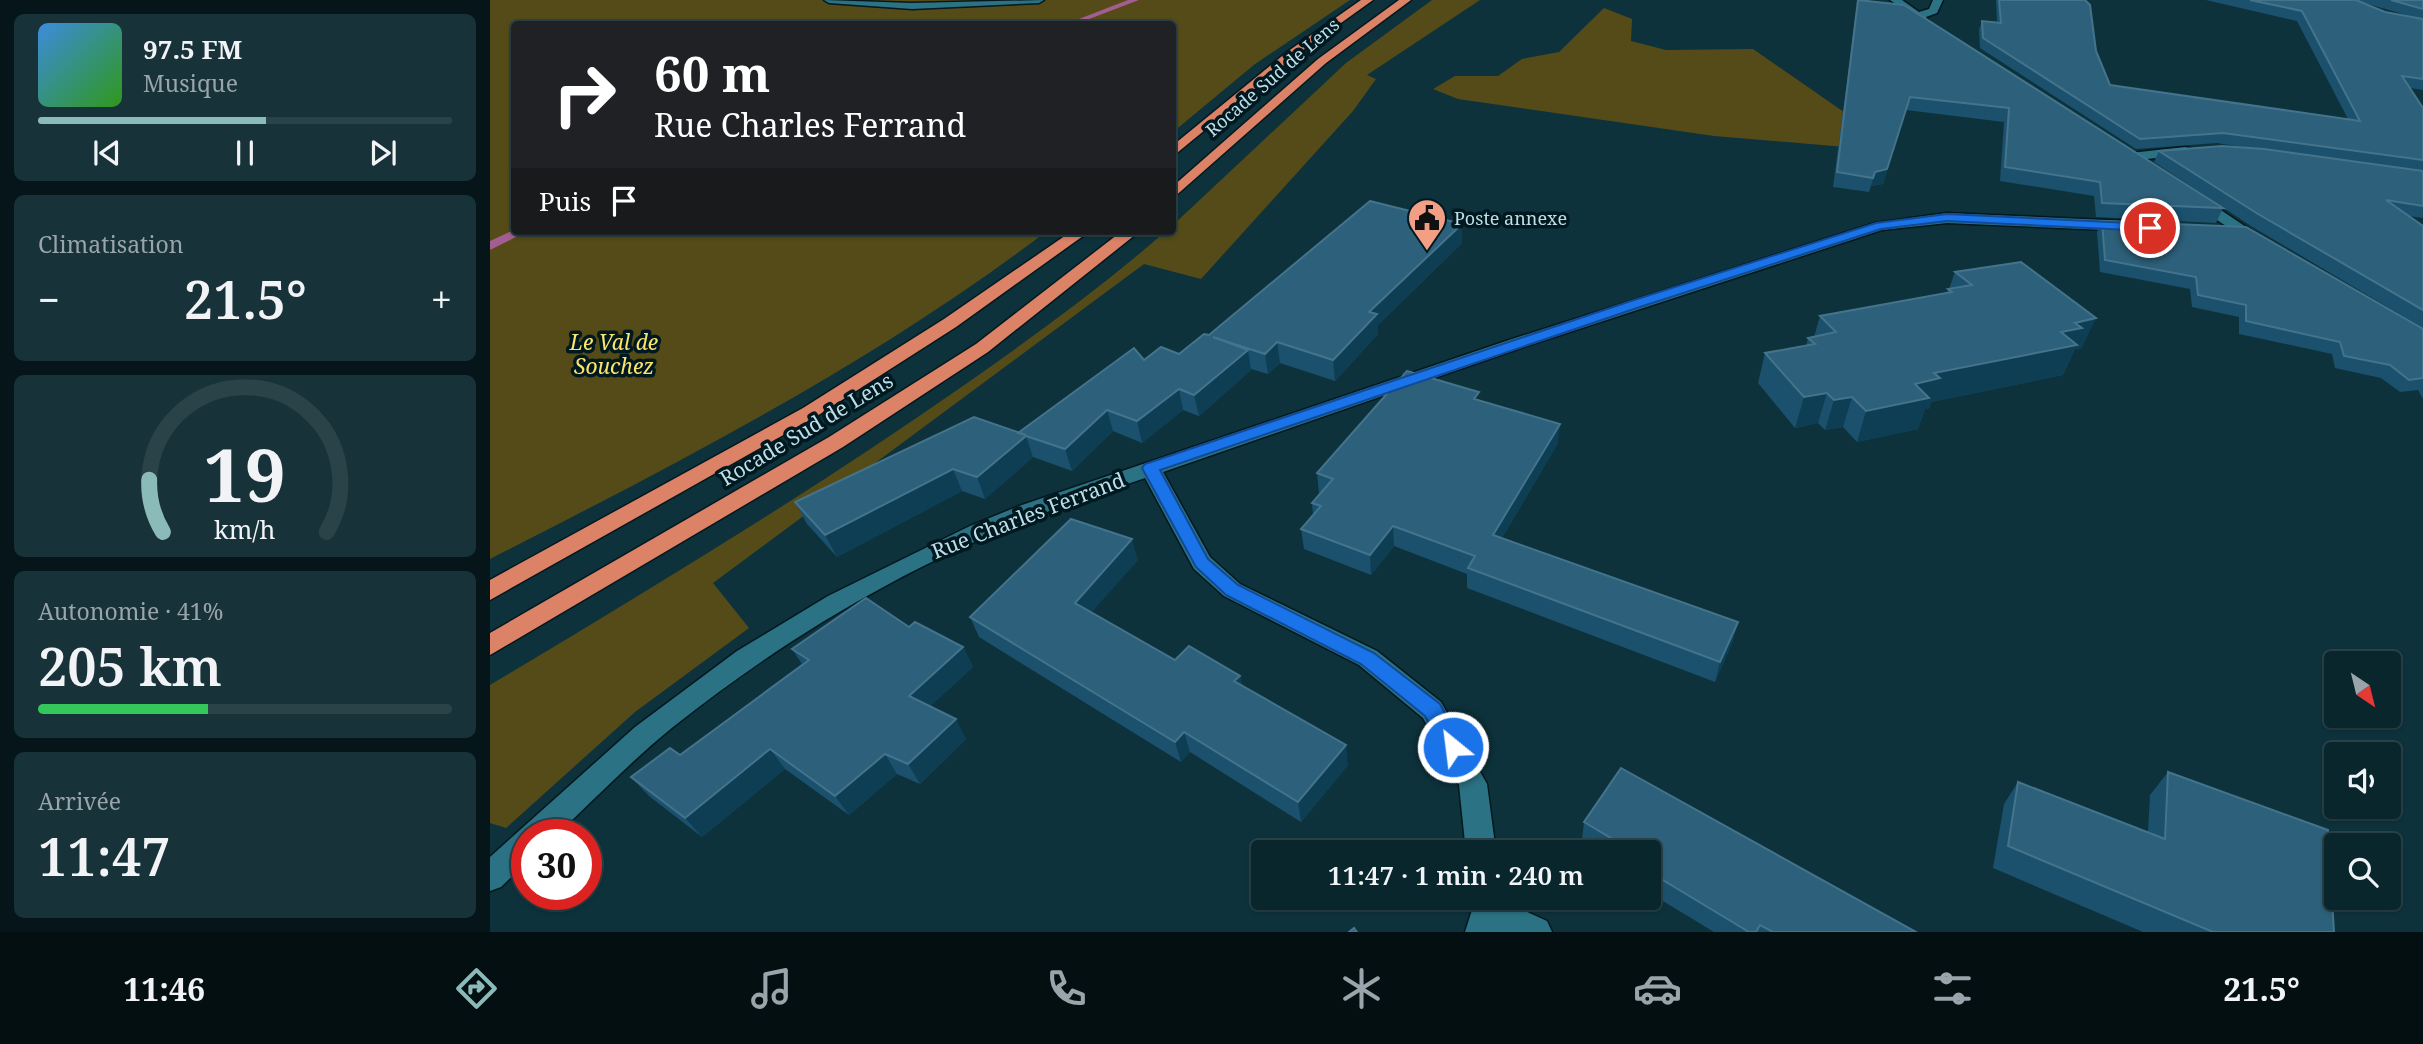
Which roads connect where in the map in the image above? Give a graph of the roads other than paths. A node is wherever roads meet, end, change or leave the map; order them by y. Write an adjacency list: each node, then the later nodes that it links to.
1 (829, 0): 2 (street)
2 (1039, 0)
3 (1368, 0): 9 (highway, Rocade Sud de Lens)
4 (1406, 0): 12 (highway, Rocade Sud de Lens)
5 (1895, 0): 7 (street)
6 (1938, 0): 7 (street)
7 (1917, 17): 8 (street)
8 (1939, 31)
9 (1176, 150)
10 (2195, 151): 11 (street)
11 (2152, 172)
12 (1176, 191)
13 (2187, 194): 15 (street)
14 (2144, 227): 20 (street, Rue Charles Ferrand)
15 (2244, 231): 16 (street); 19 (street)
16 (2206, 232)
17 (1076, 235): 21 (highway, Rocade Sud de Lens)
18 (1127, 235): 22 (highway, Rocade Sud de Lens)
19 (2279, 253)
20 (1150, 468): 23 (street, Rue Charles Ferrand); 24 (street)
21 (490, 591)
22 (490, 645)
23 (553, 819)
24 (1480, 840)
25 (511, 857): 26 (street)
26 (490, 877)
27 (1486, 913): 28 (street)
28 (1536, 932)

